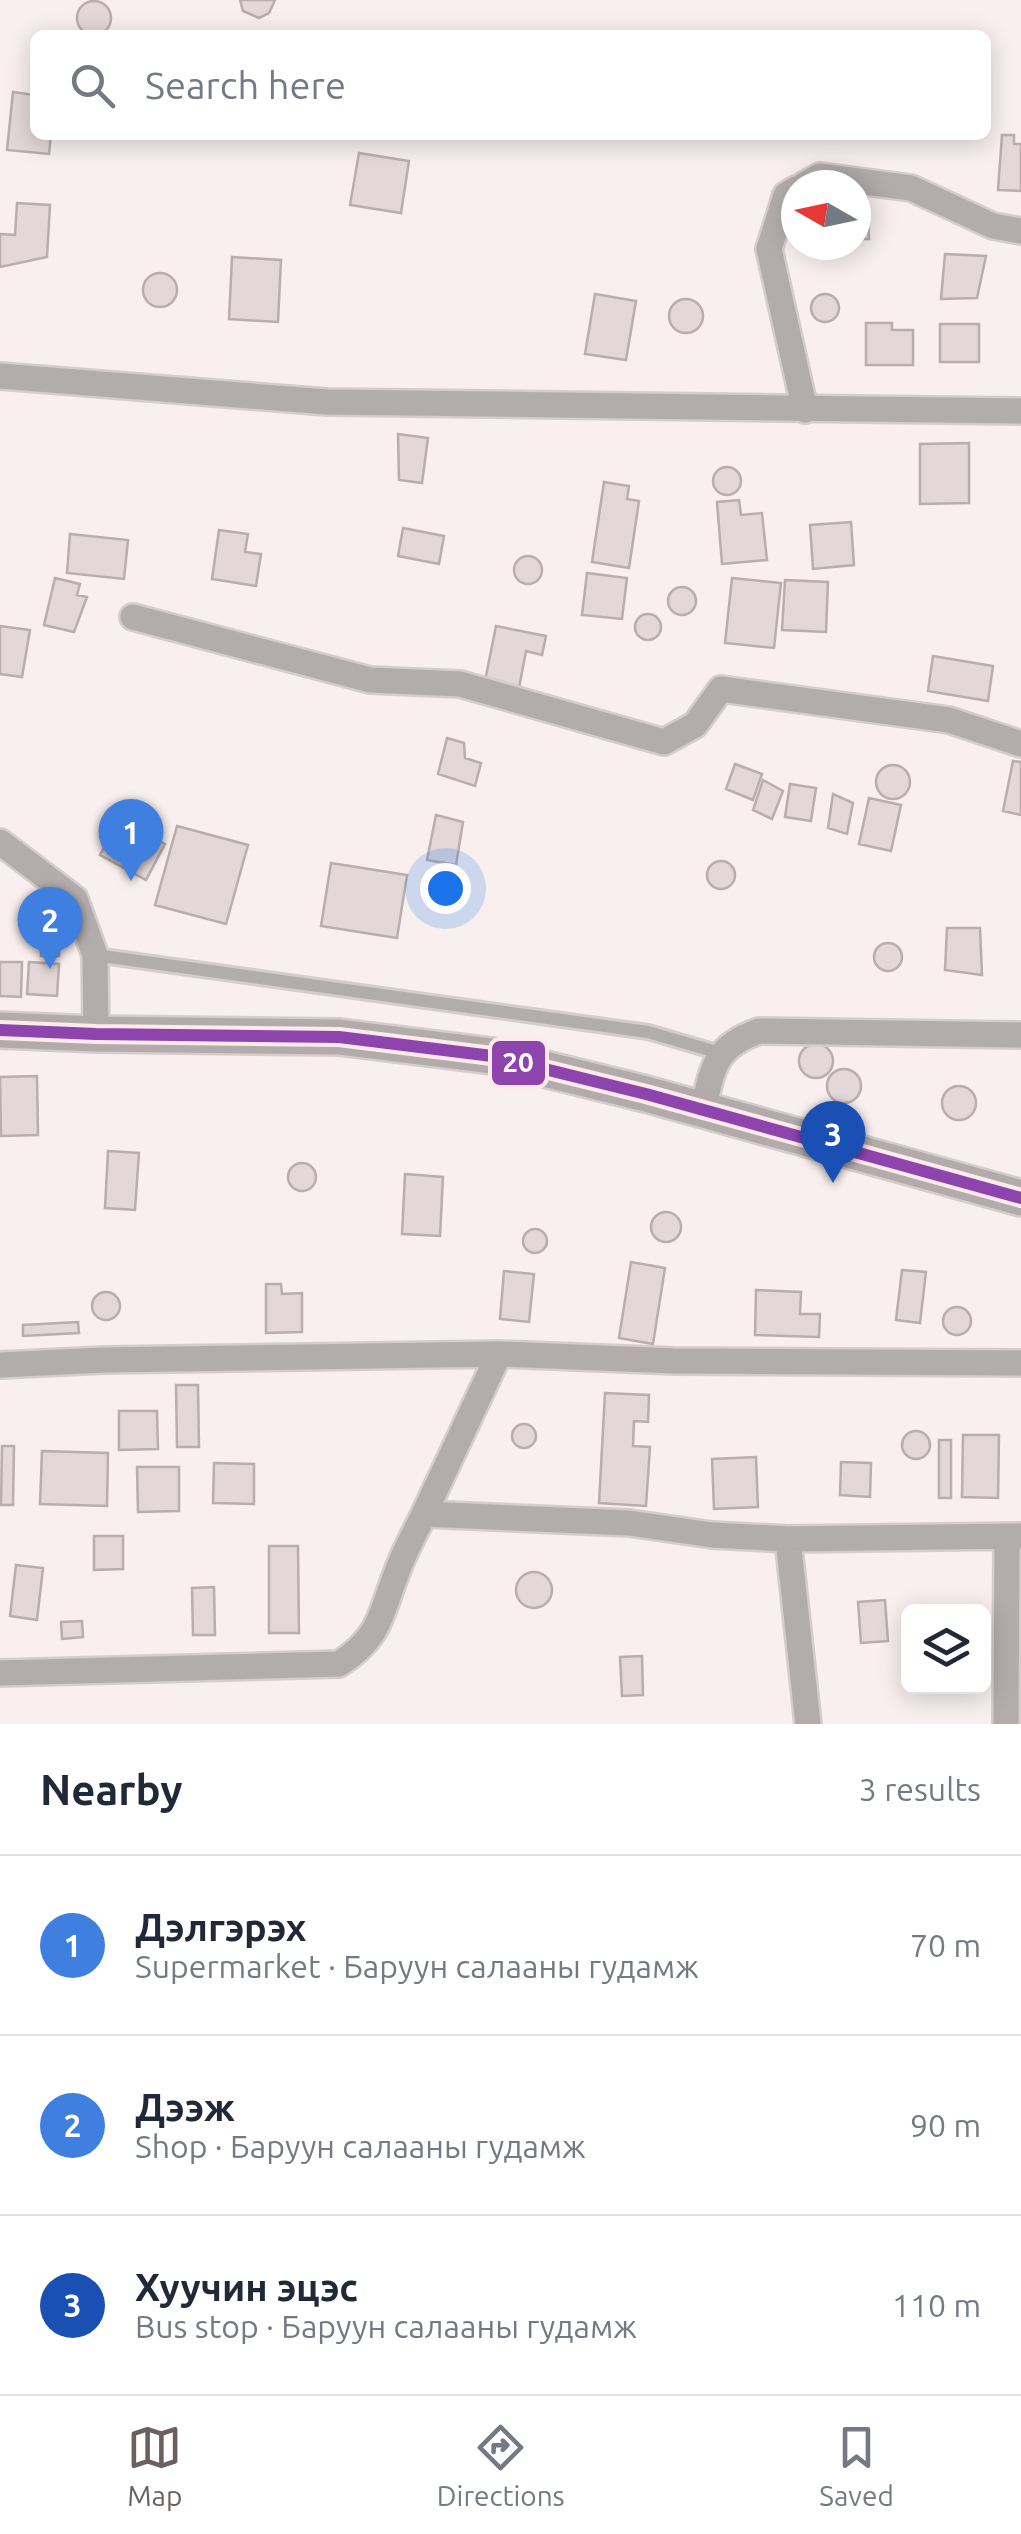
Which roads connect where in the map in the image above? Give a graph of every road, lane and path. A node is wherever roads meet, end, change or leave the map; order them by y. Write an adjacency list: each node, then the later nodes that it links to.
1 (871, 183): 3 (street)
2 (781, 211): 5 (street)
3 (1021, 232)
4 (0, 376): 5 (street)
5 (806, 410): 6 (street)
6 (1021, 411)
7 (133, 617): 8 (street)
8 (1021, 744)
9 (0, 842): 10 (street)
10 (95, 954): 12 (street); 14 (lane)
11 (0, 1030): 12 (main road)
12 (96, 1034): 15 (main road)
13 (1021, 1035): 14 (street)
14 (720, 1052): 15 (street)
15 (703, 1110): 16 (main road)
16 (1021, 1198)
17 (499, 1354): 18 (street); 19 (street); 20 (street)
18 (1021, 1363)
19 (0, 1366)
20 (424, 1514): 22 (street); 23 (street)
21 (1014, 1537): 22 (street); 25 (street)
22 (788, 1538): 24 (street)
23 (0, 1673)
24 (808, 1724)
25 (1006, 1724)

